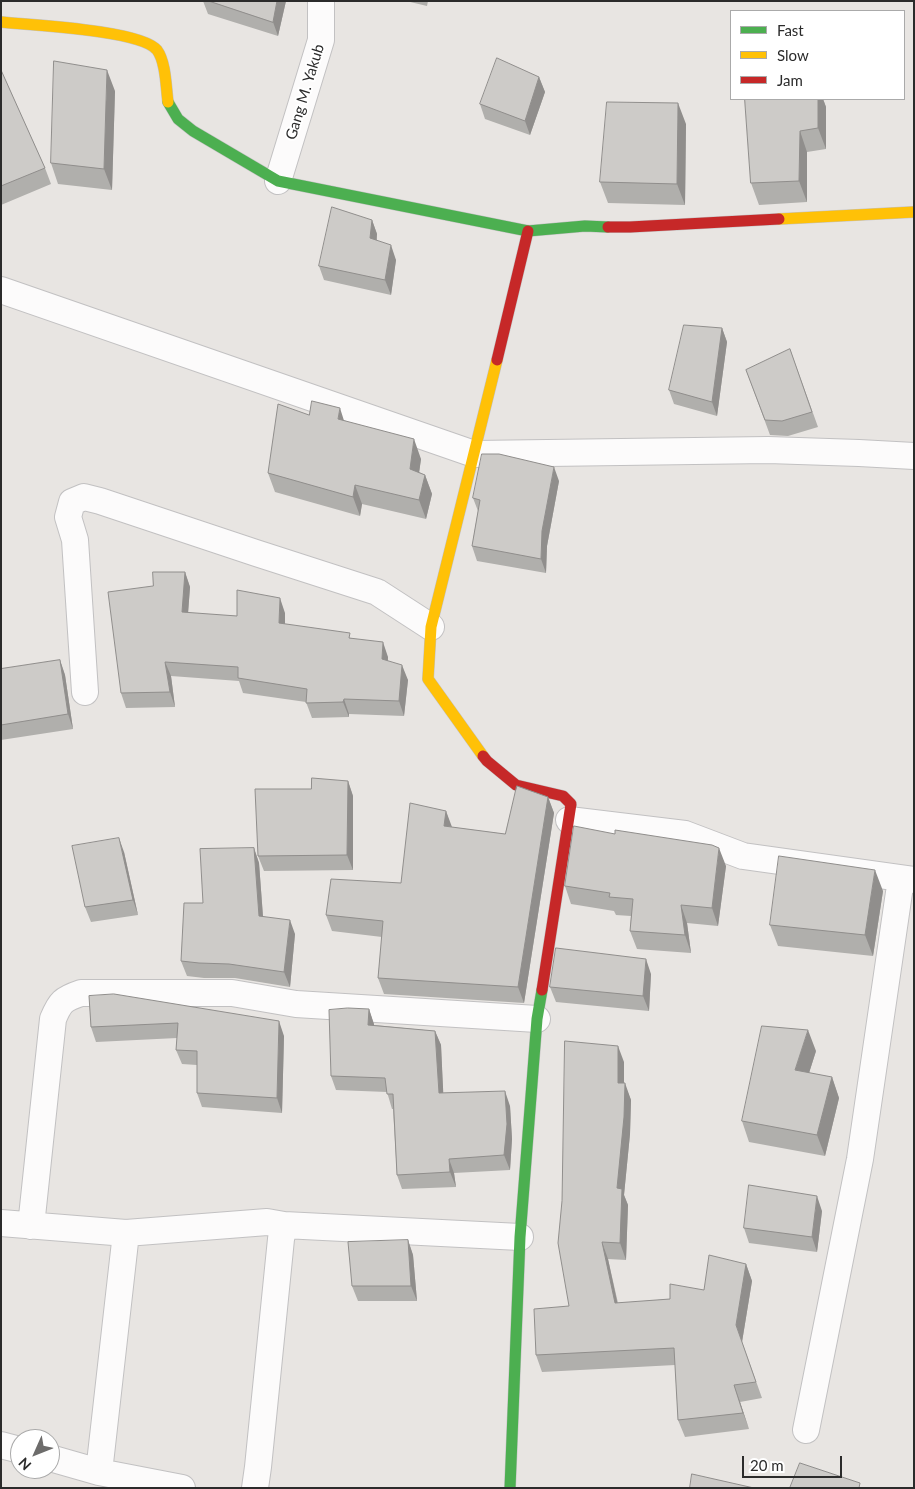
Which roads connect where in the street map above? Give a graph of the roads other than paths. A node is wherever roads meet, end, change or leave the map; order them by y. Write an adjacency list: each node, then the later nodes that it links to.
1 (321, 1): 3 (street, Gang M. Yakub)
2 (1, 22): 3 (street)
3 (278, 181): 5 (street)
4 (914, 212): 5 (street)
5 (528, 231): 7 (street)
6 (1, 290): 7 (street)
7 (474, 454): 8 (street); 9 (street)
8 (914, 456)
9 (432, 627): 10 (street); 11 (street)
10 (84, 692)
11 (569, 820): 12 (street); 13 (street)
12 (907, 879): 19 (street)
13 (537, 1019): 16 (street); 18 (street)
14 (1, 1223): 16 (street)
15 (284, 1225): 17 (street); 18 (street); 23 (street)
16 (31, 1226): 17 (street)
17 (126, 1233): 21 (street)
18 (520, 1237): 24 (street)
19 (806, 1430)
20 (60, 1461): 21 (street)
21 (99, 1472): 22 (street)
22 (182, 1488)
23 (255, 1488)
24 (510, 1488)

